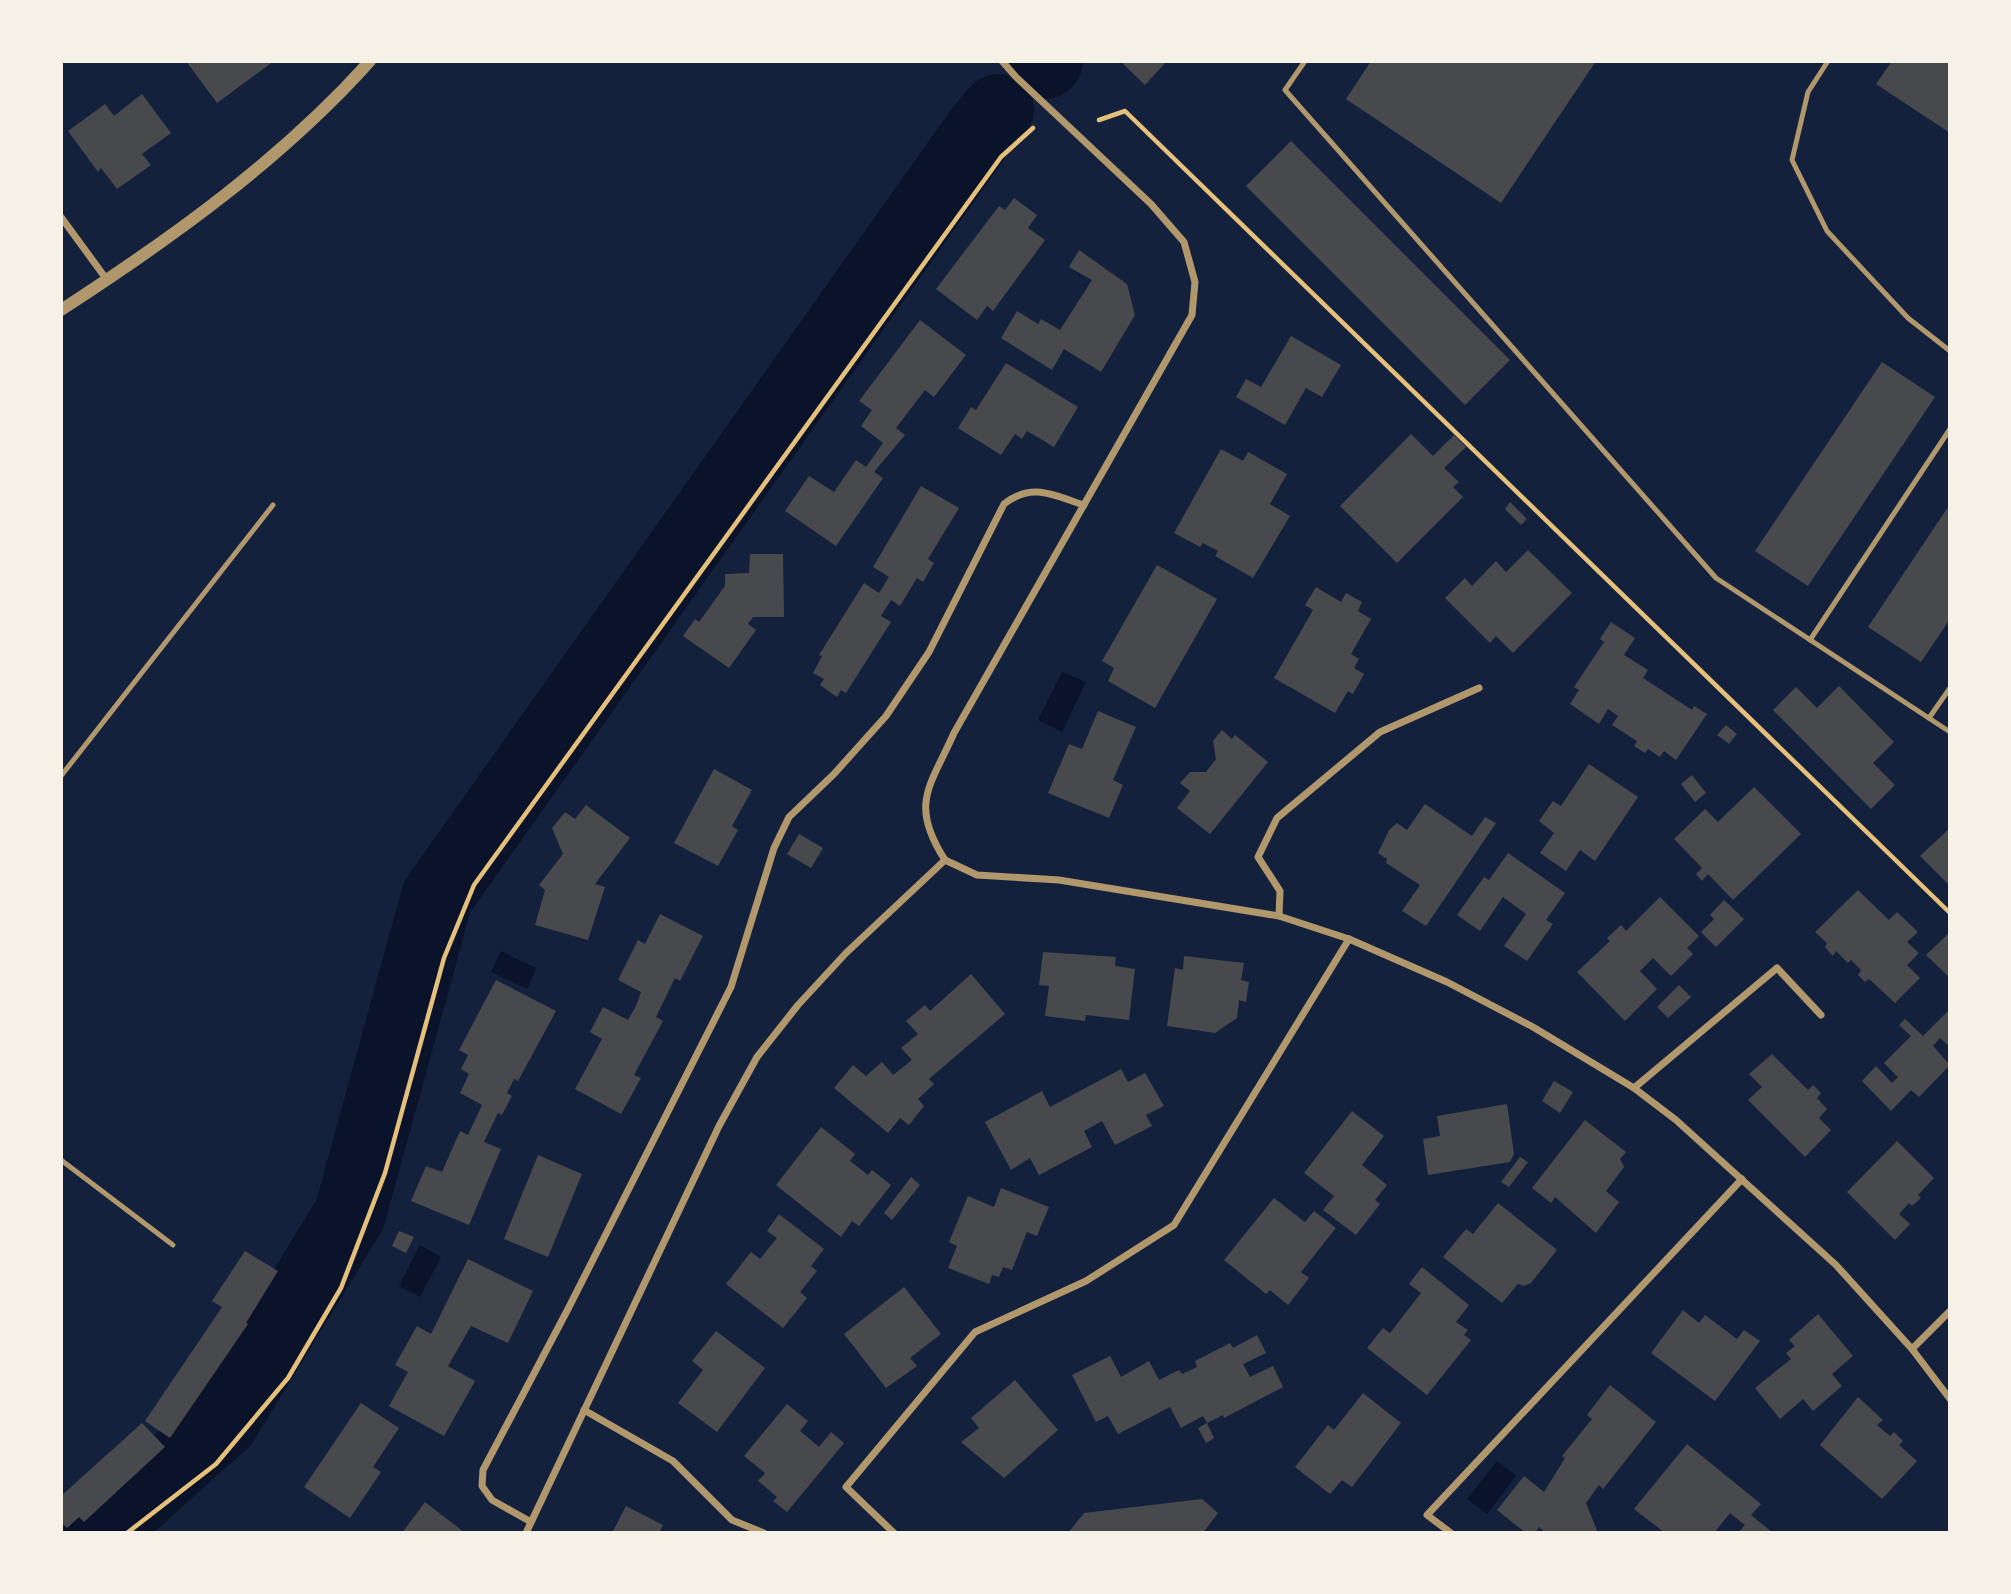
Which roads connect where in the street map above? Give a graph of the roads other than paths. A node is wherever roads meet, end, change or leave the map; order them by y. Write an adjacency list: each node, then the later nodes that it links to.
1 (370, 61): 6 (street)
2 (1003, 61): 11 (street)
3 (1305, 61): 12 (lane)
4 (1828, 61): 8 (lane)
5 (61, 218): 6 (street)
6 (107, 280): 7 (street)
7 (61, 310)
8 (1950, 351)
9 (1950, 429): 12 (lane)
10 (274, 505): 17 (lane)
11 (1084, 505): 18 (street); 30 (street)
12 (1810, 640): 15 (lane)
13 (1479, 688): 19 (street)
14 (1950, 688): 15 (lane)
15 (1929, 718): 16 (lane)
16 (1950, 732)
17 (61, 776)
18 (945, 860): 19 (street); 29 (street)
19 (1279, 916): 20 (street)
20 (1349, 939): 22 (street); 33 (street)
21 (1821, 1015): 22 (street)
22 (1634, 1088): 24 (street)
23 (61, 1160): 25 (lane)
24 (1742, 1179): 27 (street); 34 (street)
25 (173, 1245)
26 (1950, 1311): 27 (street)
27 (1912, 1349): 28 (street)
28 (1950, 1399)
29 (584, 1410): 30 (street); 32 (street)
30 (531, 1521): 31 (street)
31 (526, 1533)
32 (764, 1533)
33 (894, 1533)
34 (1451, 1533)

